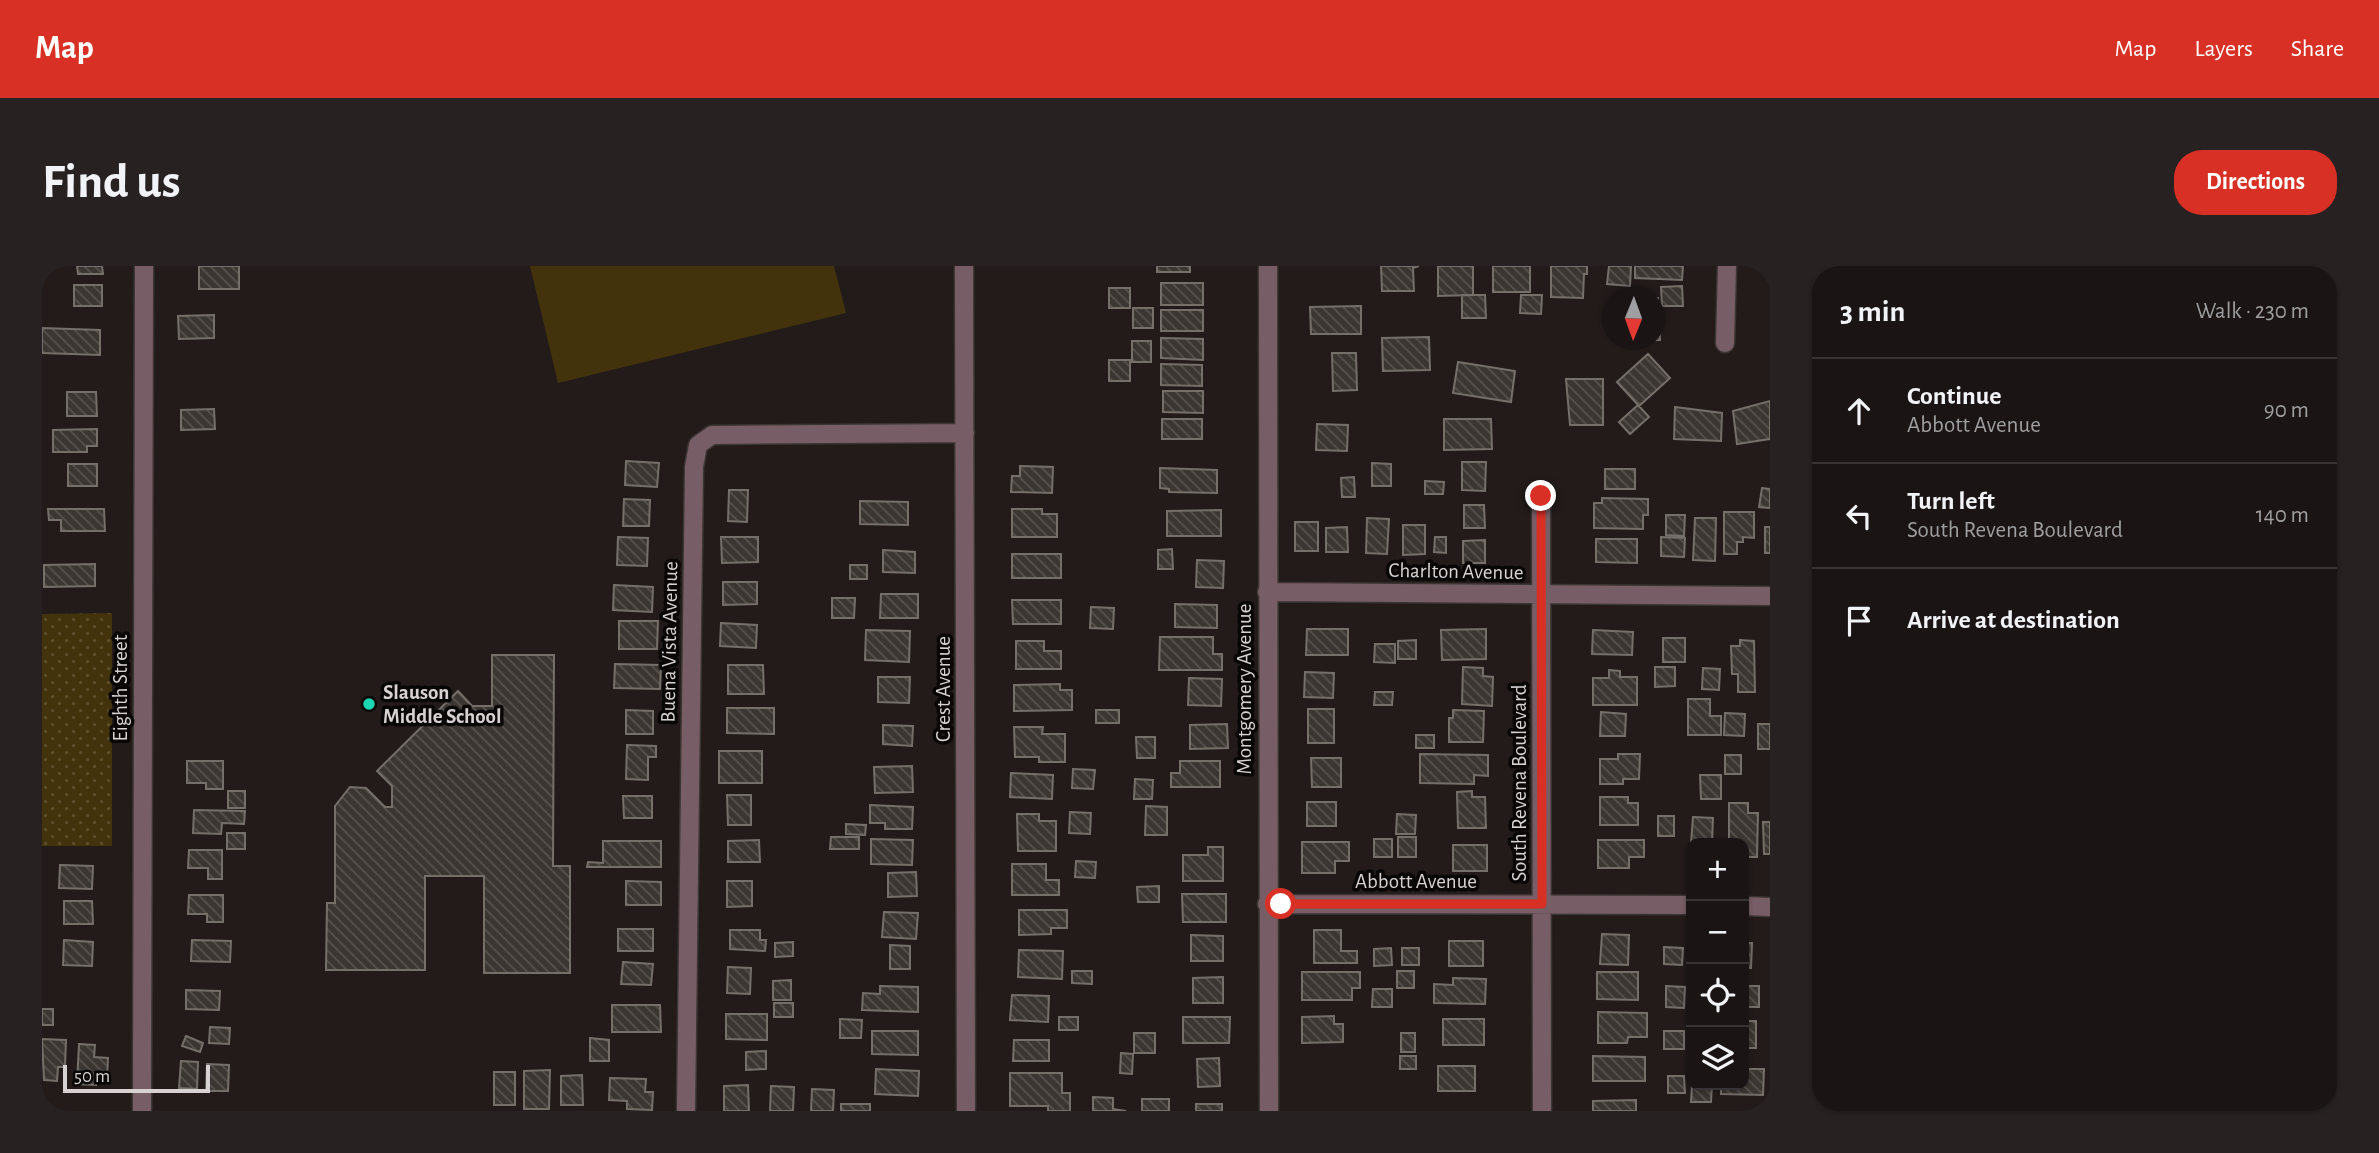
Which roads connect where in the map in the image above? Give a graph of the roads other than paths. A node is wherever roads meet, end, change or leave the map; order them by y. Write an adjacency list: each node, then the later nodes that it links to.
1 (144, 266): 16 (street, Eighth Street)
2 (964, 266): 6 (street, Crest Avenue)
3 (1268, 266): 8 (street, Montgomery Avenue)
4 (1727, 266): 5 (street)
5 (1725, 343)
6 (965, 433): 17 (street, Buena Vista Avenue); 18 (street, Crest Avenue)
7 (1541, 496): 9 (street, South Revena Boulevard)
8 (1267, 592): 9 (street, Charlton Avenue); 11 (street, Montgomery Avenue)
9 (1542, 595): 10 (street, Charlton Avenue); 12 (street, South Revena Boulevard)
10 (1770, 596)
11 (1267, 904): 12 (street, Abbott Avenue); 19 (street, Montgomery Avenue)
12 (1542, 904): 13 (street, Abbott Avenue); 20 (street, South Revena Boulevard)
13 (1686, 905)
14 (1749, 906): 15 (street)
15 (1770, 907)
16 (142, 1111)
17 (686, 1111)
18 (966, 1111)
19 (1269, 1111)
20 (1542, 1111)

